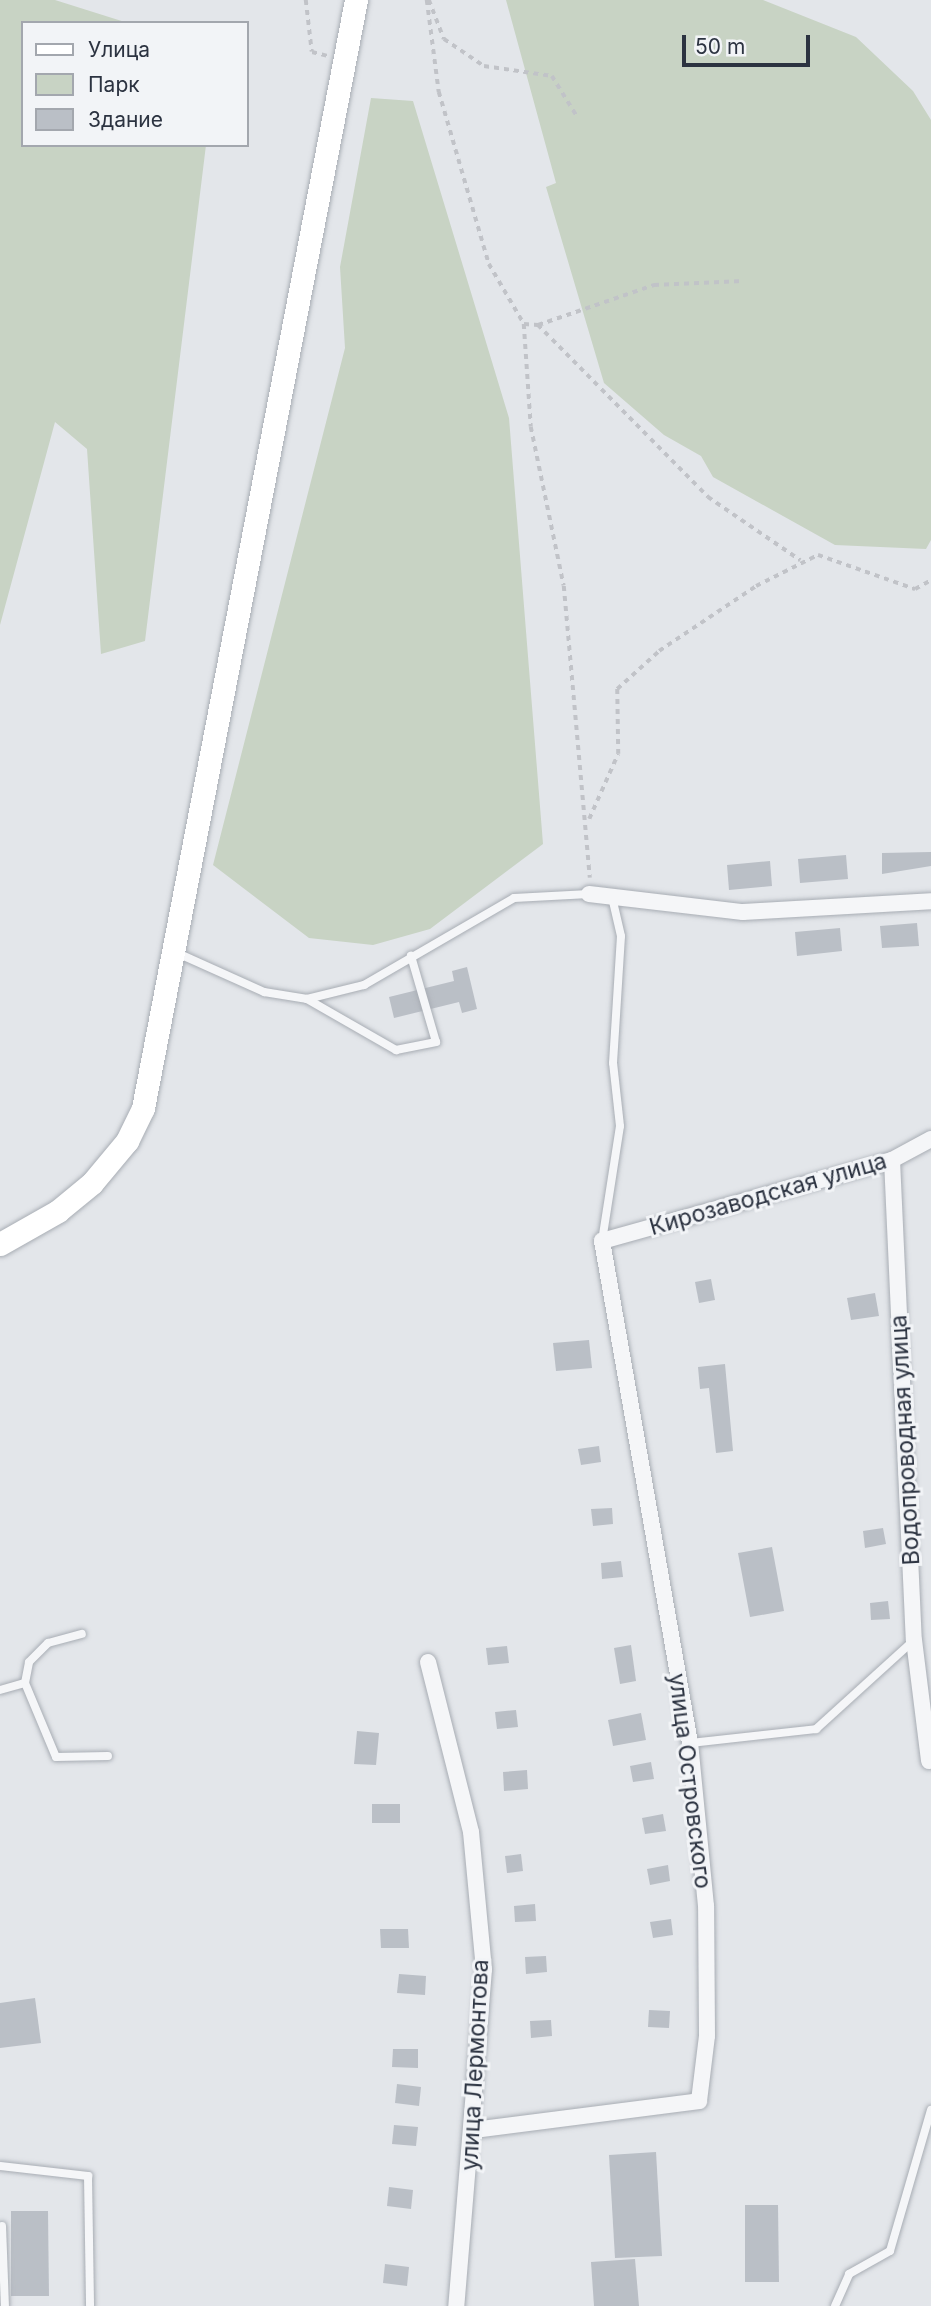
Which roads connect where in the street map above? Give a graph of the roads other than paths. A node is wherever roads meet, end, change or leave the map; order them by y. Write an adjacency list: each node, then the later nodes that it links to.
1 (356, 0): 5 (main road)
2 (589, 894): 3 (street); 6 (lane)
3 (612, 897): 4 (street); 10 (lane)
4 (931, 901)
5 (172, 951): 7 (lane); 11 (main road)
6 (411, 956): 7 (lane); 7 (lane)
7 (307, 999)
8 (931, 1139): 9 (street, Кирозаводская улица)
9 (892, 1160): 10 (street, Кирозаводская улица); 13 (street, Водопроводная улица)
10 (602, 1241): 17 (street, улица Островского)
11 (0, 1244)
12 (82, 1634): 15 (lane)
13 (914, 1640): 17 (lane); 19 (street, Водопроводная улица)
14 (428, 1662): 21 (street, улица Лермонтова)
15 (25, 1683): 16 (lane); 18 (lane)
16 (0, 1690)
17 (690, 1743): 21 (street, улица Островского)
18 (108, 1756)
19 (929, 1761)
20 (931, 2110): 27 (lane)
21 (474, 2130): 26 (street, улица Лермонтова)
22 (0, 2166): 25 (lane)
23 (2, 2226): 24 (lane)
24 (5, 2306)
25 (90, 2306)
26 (456, 2306)
27 (835, 2306)

